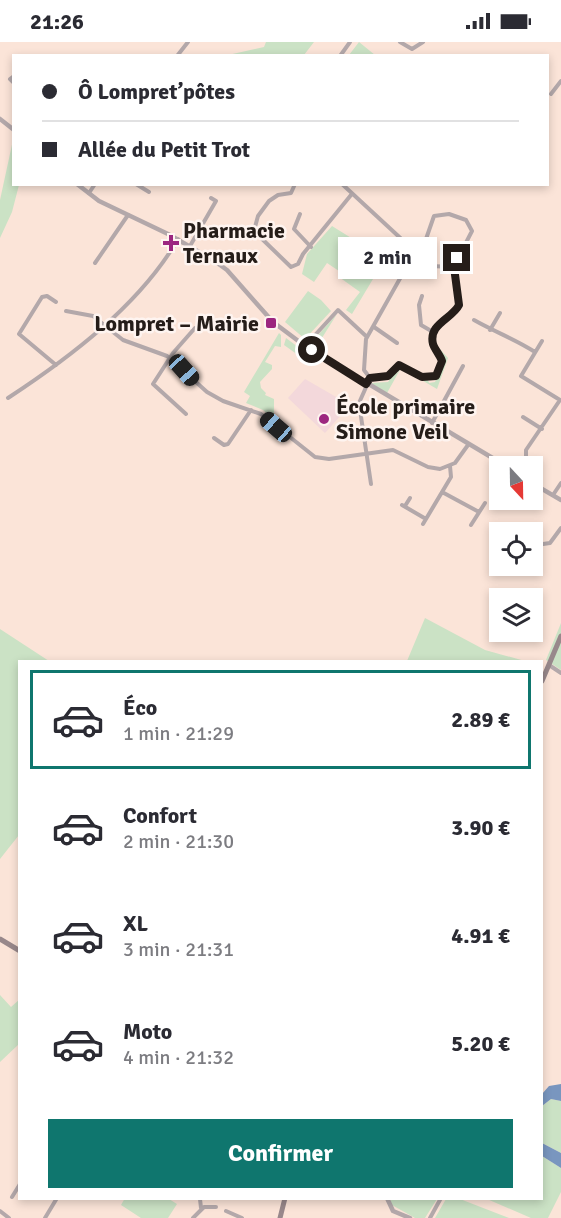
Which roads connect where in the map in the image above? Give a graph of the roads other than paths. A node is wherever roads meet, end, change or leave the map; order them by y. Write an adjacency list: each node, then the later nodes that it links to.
1 (188, 42): 4 (street)
2 (400, 42): 3 (street)
3 (423, 42)
4 (179, 54)
5 (561, 81): 6 (street)
6 (551, 94)
7 (0, 119): 8 (street)
8 (12, 128)
9 (79, 186): 15 (street)
10 (93, 186): 15 (street)
11 (139, 186): 14 (street)
12 (294, 186): 23 (street)
13 (344, 186): 16 (street)
14 (149, 192)
15 (88, 194): 18 (street)
16 (351, 195): 22 (street); 23 (street)
17 (211, 198): 21 (street)
18 (128, 214): 20 (street); 24 (street)
19 (300, 214): 23 (street)
20 (178, 239): 21 (street); 32 (street)
21 (189, 246): 40 (street)
22 (409, 246): 26 (street); 33 (street)
23 (311, 247)
24 (95, 263)
25 (430, 266): 26 (street)
26 (454, 267): 36 (street)
27 (422, 296): 36 (street)
28 (56, 302): 43 (street)
29 (66, 310): 32 (street)
30 (500, 313): 35 (street)
31 (474, 320): 35 (street)
32 (105, 325): 42 (street); 43 (street)
33 (374, 327): 37 (street); 39 (street)
34 (195, 328): 42 (street)
35 (490, 330): 41 (street)
36 (433, 332): 45 (street)
37 (367, 337): 40 (street); 45 (street)
38 (542, 341): 41 (street)
39 (397, 343)
40 (305, 346): 46 (street)
41 (535, 352): 52 (street)
42 (170, 358): 48 (street); 49 (street)
43 (56, 365): 47 (street)
44 (463, 366): 51 (street)
45 (370, 378): 46 (street)
46 (367, 384): 51 (street); 55 (street)
47 (8, 398)
48 (251, 410): 53 (street); 55 (street)
49 (186, 414)
50 (523, 417): 52 (street)
51 (432, 423): 54 (street)
52 (542, 429): 56 (street)
53 (214, 438)
54 (468, 445): 57 (street); 58 (street)
55 (366, 453): 58 (street); 60 (street)
56 (526, 456)
57 (489, 457)
58 (450, 466): 62 (street)
59 (561, 483): 63 (street)
60 (371, 484)
61 (543, 489): 63 (street)
62 (442, 492): 67 (street); 68 (street)
63 (553, 495): 65 (street)
64 (410, 498): 68 (street)
65 (561, 500)
66 (485, 502): 67 (street)
67 (479, 512): 70 (street)
68 (426, 519): 69 (street)
69 (423, 524)
70 (471, 525)
71 (561, 528): 72 (street)
72 (543, 544)
73 (561, 636): 74 (main road)
74 (549, 665): 75 (street); 76 (main road)
75 (561, 673)
76 (543, 679)
77 (0, 939): 78 (main road)
78 (18, 950)
79 (18, 1187): 80 (street)
80 (12, 1197)
81 (56, 1200): 91 (street)
82 (200, 1200): 87 (street)
83 (284, 1200): 94 (main road)
84 (388, 1200): 95 (street)
85 (440, 1200): 96 (street)
86 (216, 1207): 87 (street)
87 (201, 1208): 92 (street)
88 (226, 1211): 93 (street)
89 (0, 1212): 90 (street)
90 (9, 1218)
91 (45, 1218)
92 (193, 1218)
93 (240, 1218)
94 (280, 1218)
95 (410, 1218)
96 (430, 1218)

